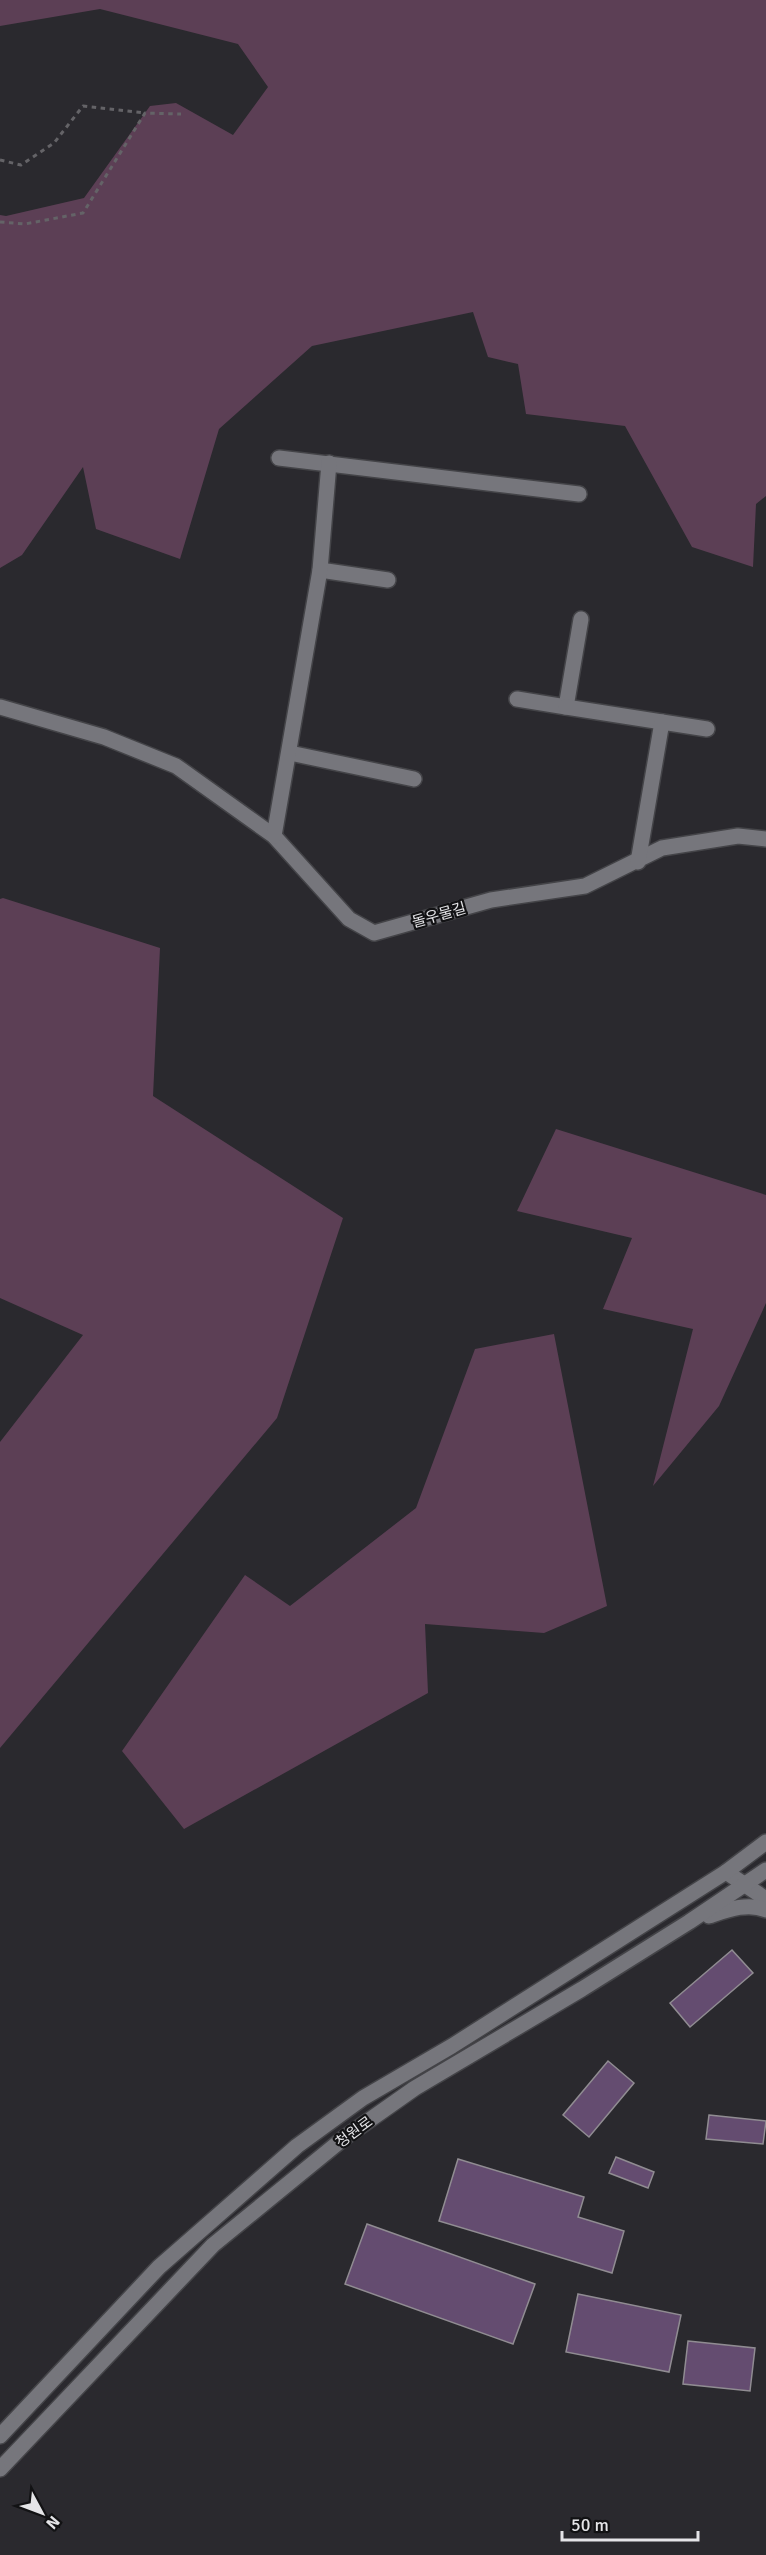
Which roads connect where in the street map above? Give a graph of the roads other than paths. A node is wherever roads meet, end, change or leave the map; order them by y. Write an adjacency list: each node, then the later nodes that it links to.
1 (279, 458): 2 (street)
2 (329, 463): 3 (street); 4 (street)
3 (579, 494)
4 (320, 570): 5 (street); 12 (street)
5 (388, 580)
6 (581, 619): 9 (street)
7 (517, 699): 9 (street)
8 (0, 706): 14 (street, 돌우물길)
9 (566, 707): 10 (street)
10 (662, 722): 11 (street); 16 (street)
11 (707, 729)
12 (290, 753): 13 (street); 14 (street)
13 (414, 779)
14 (274, 836): 16 (street, 돌우물길)
15 (766, 839): 16 (street, 돌우물길)
16 (638, 861)
17 (766, 1842): 18 (street, 청원로)
18 (740, 1861): 19 (street, 청원로); 20 (street)
19 (726, 1872): 21 (street); 25 (street, 청원로)
20 (764, 1874): 21 (street, 청원로)
21 (745, 1886): 22 (street); 24 (street, 청원로)
22 (766, 1899)
23 (766, 1910): 24 (street)
24 (689, 1922): 26 (street, 청원로)
25 (0, 2436)
26 (0, 2469)

